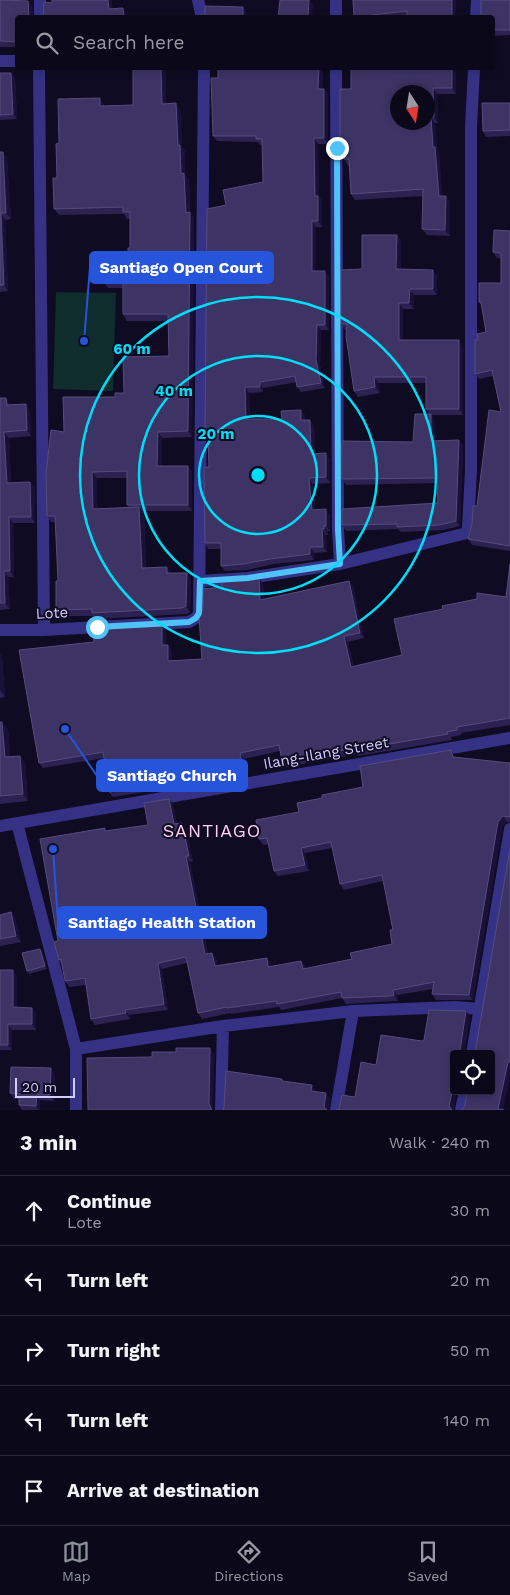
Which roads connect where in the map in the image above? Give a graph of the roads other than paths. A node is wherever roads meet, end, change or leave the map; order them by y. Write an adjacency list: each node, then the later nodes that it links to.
1 (40, 0): 5 (street)
2 (198, 0): 6 (street)
3 (336, 0): 7 (street)
4 (477, 0): 8 (street)
5 (40, 15)
6 (201, 15)
7 (336, 15)
8 (476, 15)
9 (0, 61): 10 (street)
10 (15, 61)
11 (40, 70): 18 (street)
12 (204, 70): 16 (street)
13 (336, 70): 15 (street)
14 (474, 70): 15 (street)
15 (340, 564): 16 (street)
16 (200, 581): 18 (street, Lote)
17 (0, 630): 18 (street, Lote)
18 (44, 630)
19 (510, 738): 20 (street, Ilang-Ilang Street)
20 (16, 823): 21 (street, Ilang-Ilang Street); 26 (street)
21 (0, 826)
22 (510, 829): 23 (street)
23 (480, 1009): 24 (street); 27 (street)
24 (353, 1011): 25 (street); 31 (street)
25 (223, 1026): 26 (street); 30 (street)
26 (76, 1049): 29 (street)
27 (473, 1050)
28 (464, 1095): 32 (street)
29 (76, 1110)
30 (221, 1110)
31 (336, 1110)
32 (461, 1110)

